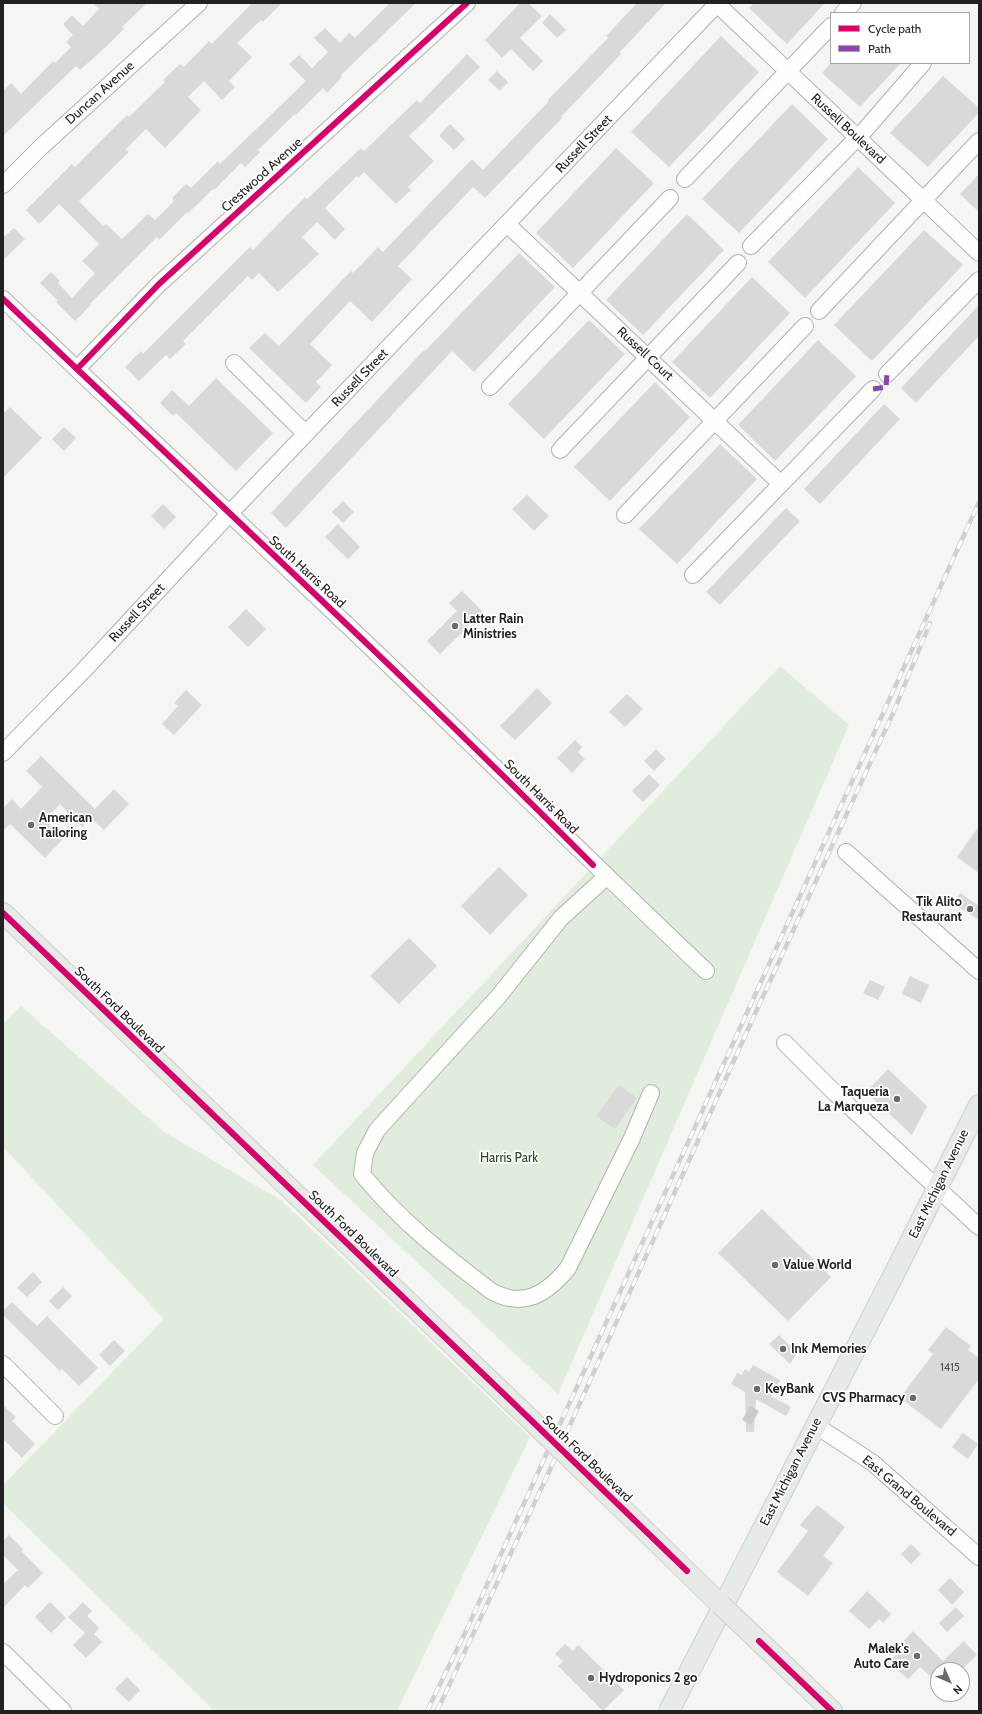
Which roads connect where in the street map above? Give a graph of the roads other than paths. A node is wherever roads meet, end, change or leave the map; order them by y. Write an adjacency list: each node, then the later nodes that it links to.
1 (199, 3): 12 (street, Duncan Avenue)
2 (467, 3): 26 (street, Crestwood Avenue)
3 (853, 3): 5 (street)
4 (717, 4): 8 (street, Russell Boulevard); 15 (street, Russell Street)
5 (844, 12)
6 (830, 27): 8 (street)
7 (922, 64): 9 (street)
8 (788, 72): 9 (street, Russell Boulevard); 11 (street)
9 (858, 138): 14 (street, Russell Boulevard); 16 (street)
10 (979, 141): 14 (street)
11 (685, 179)
12 (3, 185)
13 (670, 198): 20 (street)
14 (924, 200): 17 (street, Russell Boulevard); 22 (street)
15 (508, 224): 20 (street, Russell Court); 31 (street, Russell Street)
16 (751, 246)
17 (979, 253)
18 (738, 263): 24 (street)
19 (979, 280): 27 (street)
20 (580, 292): 24 (street, Russell Court); 28 (street)
21 (3, 299): 26 (street, South Harris Road)
22 (819, 311)
23 (805, 326): 30 (street)
24 (649, 358): 30 (street, Russell Court); 32 (street)
25 (234, 363): 31 (street)
26 (77, 369): 34 (street, South Harris Road)
27 (887, 374)
28 (490, 387)
29 (873, 389): 33 (street)
30 (716, 421): 33 (street, Russell Court); 35 (street)
31 (306, 434): 34 (street, Russell Street)
32 (560, 450)
33 (781, 484): 36 (street)
34 (230, 514): 37 (street, Russell Street); 39 (street, South Harris Road)
35 (625, 515)
36 (693, 575)
37 (3, 753)
38 (846, 852): 42 (street)
39 (606, 877): 41 (street, South Harris Road); 44 (street)
40 (3, 913): 55 (main road, South Ford Boulevard, bridge)
41 (706, 971)
42 (979, 971)
43 (785, 1043): 46 (street)
44 (651, 1093)
45 (979, 1105): 46 (main road, East Michigan Avenue)
46 (938, 1188): 47 (street); 50 (main road, East Michigan Avenue)
47 (979, 1227)
48 (3, 1364): 49 (street)
49 (55, 1416)
50 (815, 1425): 51 (street, East Grand Boulevard); 54 (main road, East Michigan Avenue)
51 (979, 1558)
52 (3, 1652): 53 (street)
53 (63, 1711)
54 (669, 1711)
55 (832, 1711)

